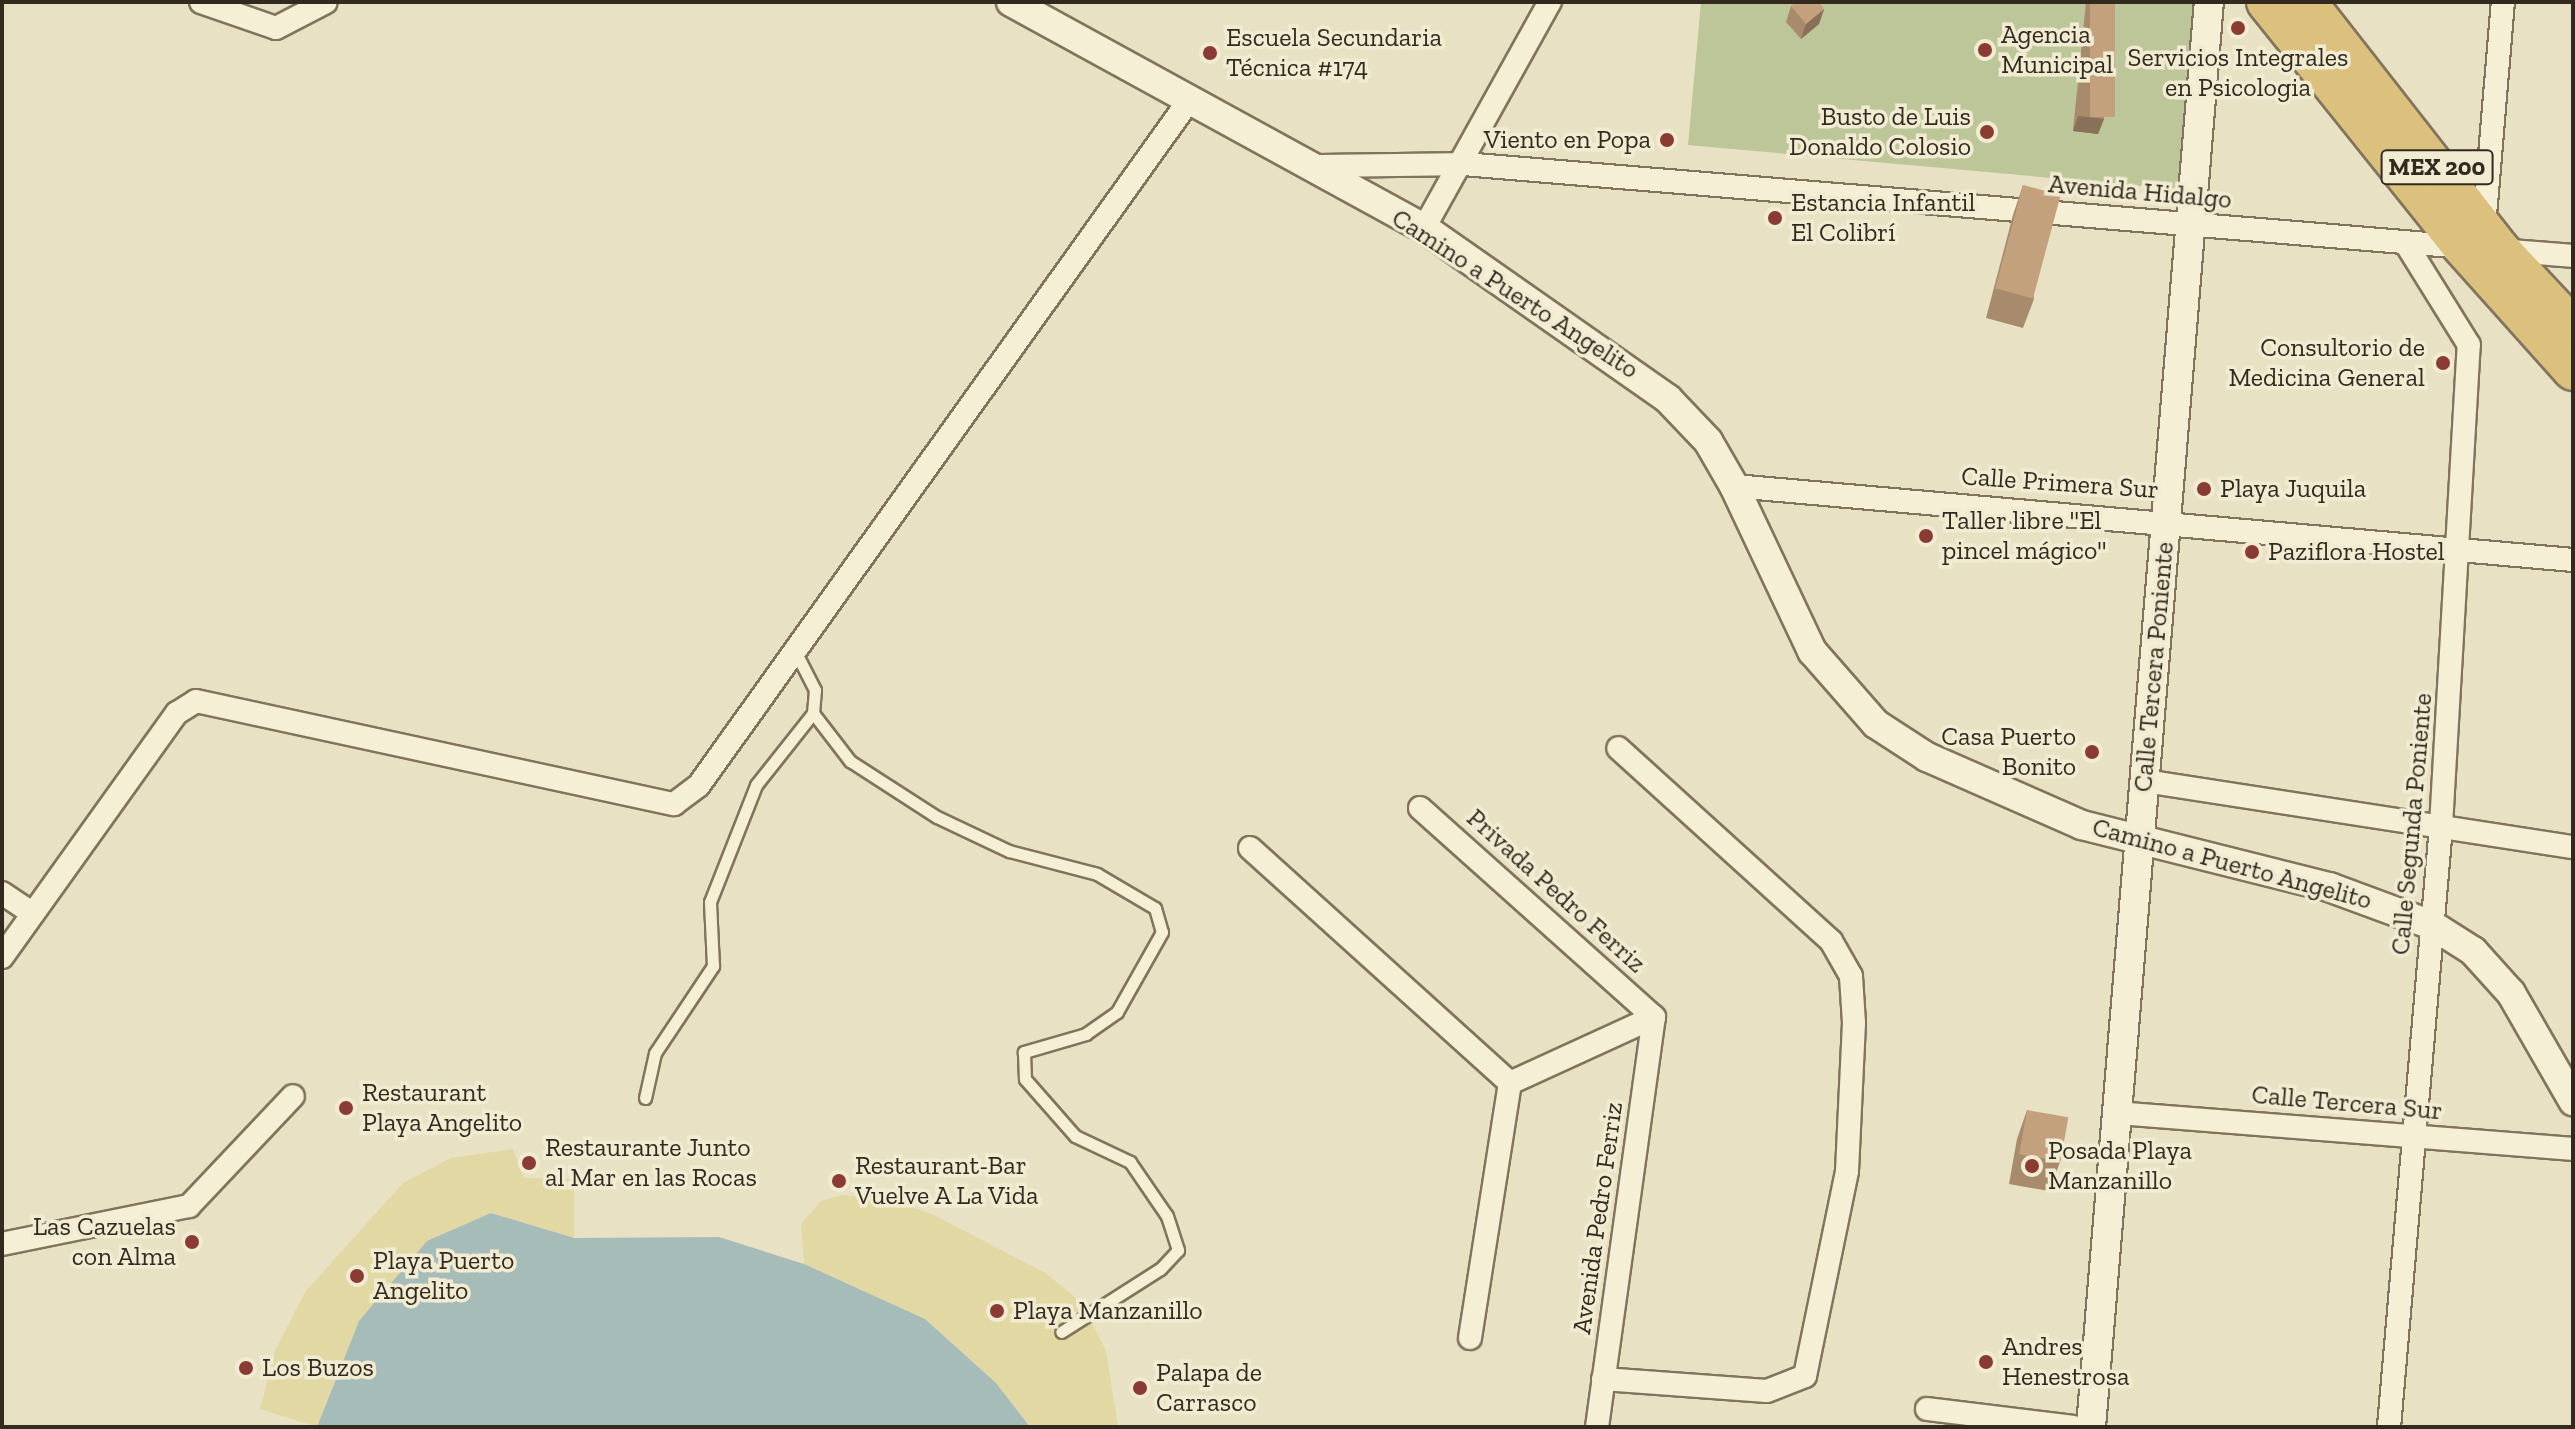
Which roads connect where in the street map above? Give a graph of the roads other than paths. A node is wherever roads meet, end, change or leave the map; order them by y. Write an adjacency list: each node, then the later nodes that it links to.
1 (201, 2): 2 (street)
2 (326, 2)
3 (1011, 2): 9 (street, Camino a Puerto Angelito)
4 (1550, 2): 10 (street)
5 (2209, 2): 12 (street, Calle Tercera Poniente)
6 (2266, 2): 14 (highway, MEX 200)
7 (2307, 2): 14 (highway, MEX 200)
8 (2503, 2): 14 (street)
9 (1188, 102): 11 (street, Camino a Puerto Angelito); 23 (street)
10 (1463, 164): 11 (street, Avenida Hidalgo); 12 (street, Avenida Hidalgo); 13 (street)
11 (1305, 166): 13 (street, Camino a Puerto Angelito)
12 (2191, 224): 15 (street, Avenida Hidalgo); 20 (street, Calle Tercera Poniente)
13 (1424, 228): 19 (street, Camino a Puerto Angelito)
14 (2482, 241): 15 (street, Avenida Hidalgo); 16 (street, Avenida Hidalgo); 17 (highway, MEX 200); 18 (highway, MEX 200)
15 (2405, 242): 21 (street, Calle Segunda Poniente)
16 (2573, 256)
17 (2573, 327)
18 (2573, 371)
19 (1734, 486): 20 (street, Calle Primera Sur); 29 (street, Camino a Puerto Angelito)
20 (2166, 519): 21 (street, Calle Primera Sur); 26 (street, Calle Tercera Poniente)
21 (2460, 549): 22 (street, Calle Primera Sur); 28 (street, Calle Segunda Poniente)
22 (2573, 560)
23 (795, 651): 24 (lane); 33 (street)
24 (813, 713): 39 (lane); 45 (lane)
25 (1618, 748): 47 (street)
26 (2145, 781): 28 (street); 29 (street, Calle Tercera Poniente)
27 (1420, 808): 36 (street, Privada Pedro Ferriz)
28 (2441, 826): 30 (street); 34 (street, Calle Segunda Poniente)
29 (2139, 843): 34 (street, Camino a Puerto Angelito); 41 (street, Calle Tercera Poniente)
30 (2573, 847)
31 (1250, 848): 37 (street)
32 (2, 893): 33 (street)
33 (33, 914): 35 (street)
34 (2432, 925): 40 (street, Camino a Puerto Angelito); 42 (street, Calle Segunda Poniente)
35 (2, 957)
36 (1654, 1017): 37 (street); 47 (street, Avenida Pedro Ferriz)
37 (1510, 1083): 46 (street)
38 (293, 1096): 44 (street)
39 (645, 1098)
40 (2573, 1101)
41 (2117, 1113): 42 (street, Calle Tercera Sur); 51 (street, Calle Tercera Poniente)
42 (2414, 1137): 43 (street, Calle Tercera Sur); 52 (street, Calle Segunda Poniente)
43 (2573, 1149)
44 (2, 1244)
45 (1061, 1332)
46 (1470, 1338)
47 (1603, 1379): 49 (street, Avenida Pedro Ferriz)
48 (1927, 1409): 50 (street)
49 (1597, 1427)
50 (2073, 1427)
51 (2091, 1427)
52 (2389, 1427)

